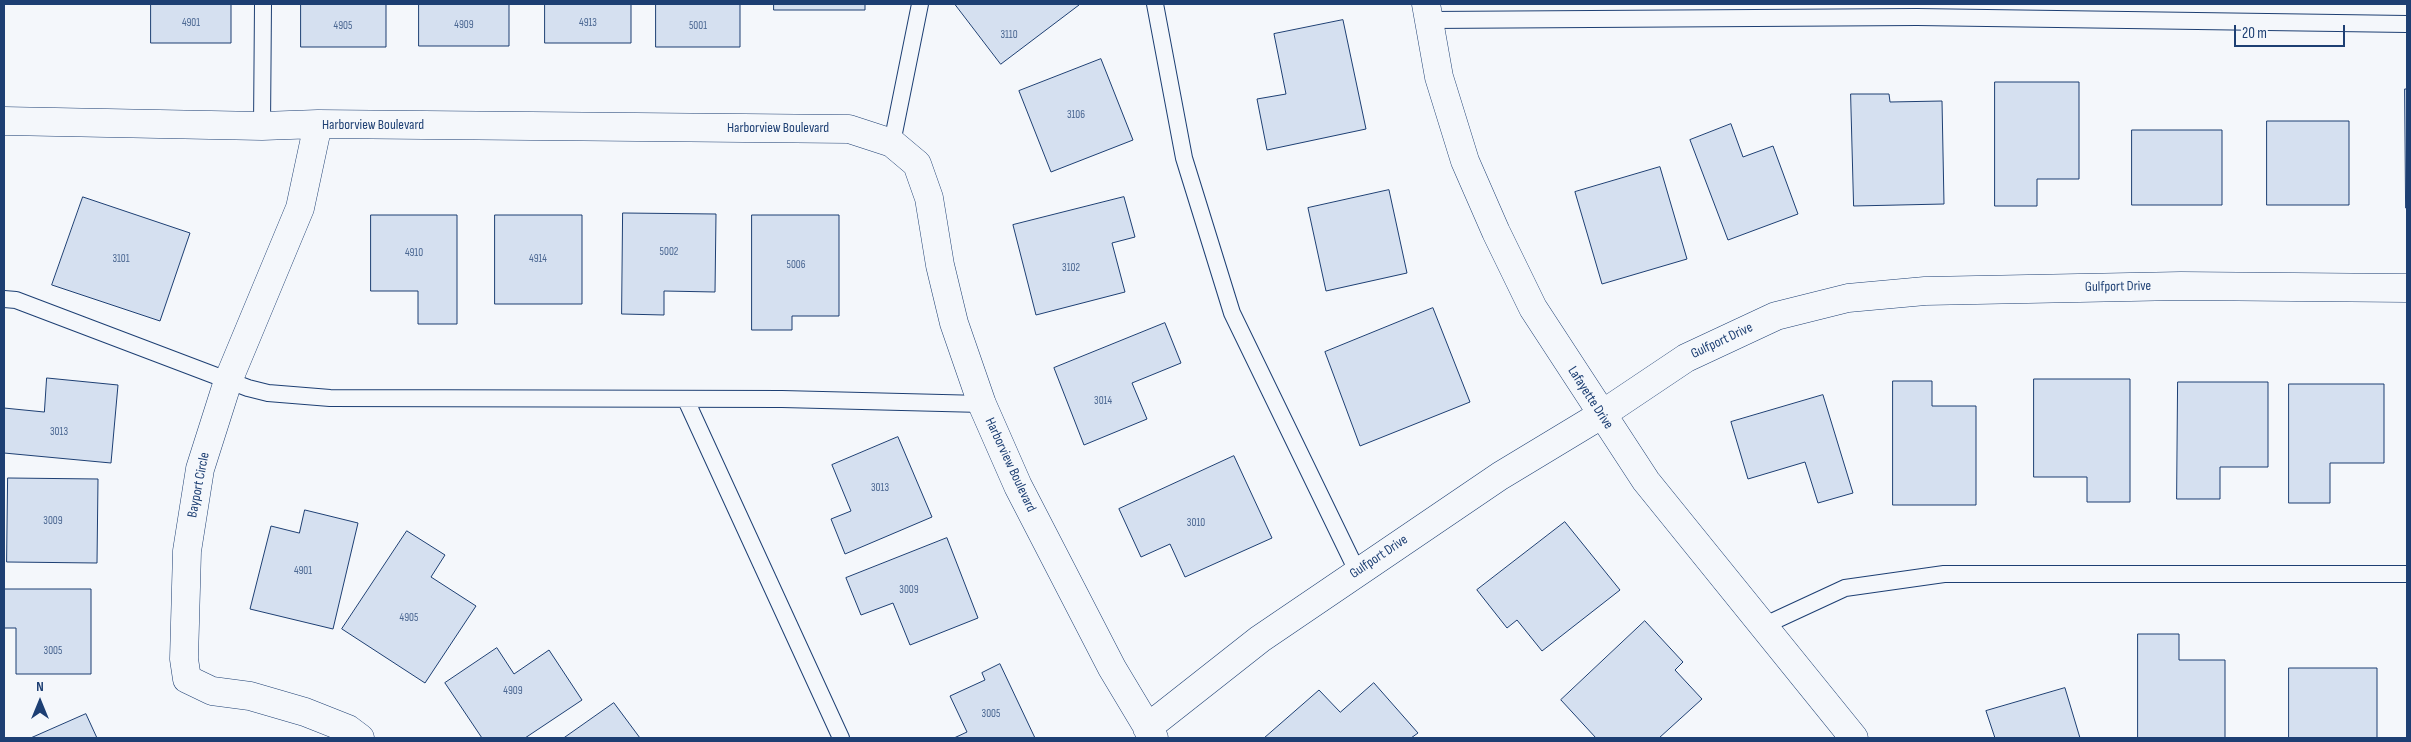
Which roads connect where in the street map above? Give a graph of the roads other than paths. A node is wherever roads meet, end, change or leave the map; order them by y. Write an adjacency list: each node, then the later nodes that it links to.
1 (263, 4): 8 (lane)
2 (920, 4): 9 (lane)
3 (1154, 4): 16 (lane)
4 (1427, 12): 5 (lane); 15 (street, Lafayette Drive)
5 (2407, 24)
6 (4, 121): 8 (street, Harborview Boulevard)
7 (318, 124): 8 (street, Harborview Boulevard); 9 (street, Harborview Boulevard); 12 (street, Bayport Circle)
8 (262, 126)
9 (892, 144): 14 (street, Harborview Boulevard)
10 (2407, 288): 15 (street, Gulfport Drive)
11 (4, 299): 12 (lane)
12 (228, 381): 13 (lane); 20 (street, Bayport Circle)
13 (686, 400): 14 (lane); 21 (lane)
14 (982, 404): 19 (street, Harborview Boulevard)
15 (1601, 415): 16 (street, Gulfport Drive); 18 (street, Lafayette Drive)
16 (1357, 571): 19 (street, Gulfport Drive)
17 (2407, 574): 18 (lane)
18 (1763, 626): 22 (street, Lafayette Drive)
19 (1150, 733)
20 (360, 738)
21 (841, 738)
22 (1854, 738)

